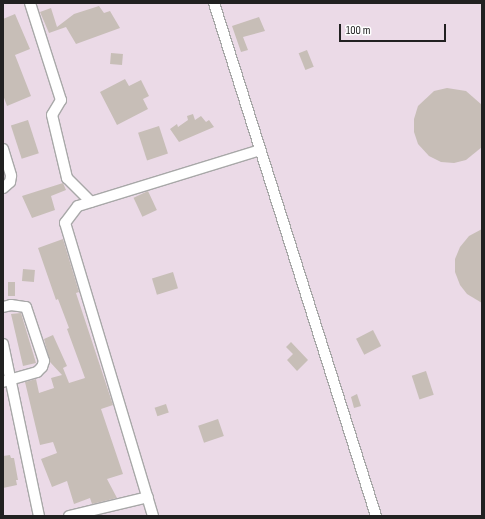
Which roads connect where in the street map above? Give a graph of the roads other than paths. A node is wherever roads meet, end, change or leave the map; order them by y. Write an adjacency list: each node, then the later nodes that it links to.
1 (30, 3): 6 (lane)
2 (214, 3): 4 (lane)
3 (3, 149): 5 (lane)
4 (260, 150): 6 (lane); 14 (lane)
5 (3, 188)
6 (91, 202): 10 (lane)
7 (3, 307): 9 (lane)
8 (3, 344): 9 (lane)
9 (7, 382): 11 (lane)
10 (148, 497): 12 (lane); 13 (lane)
11 (39, 516)
12 (69, 516)
13 (153, 516)
14 (376, 516)

